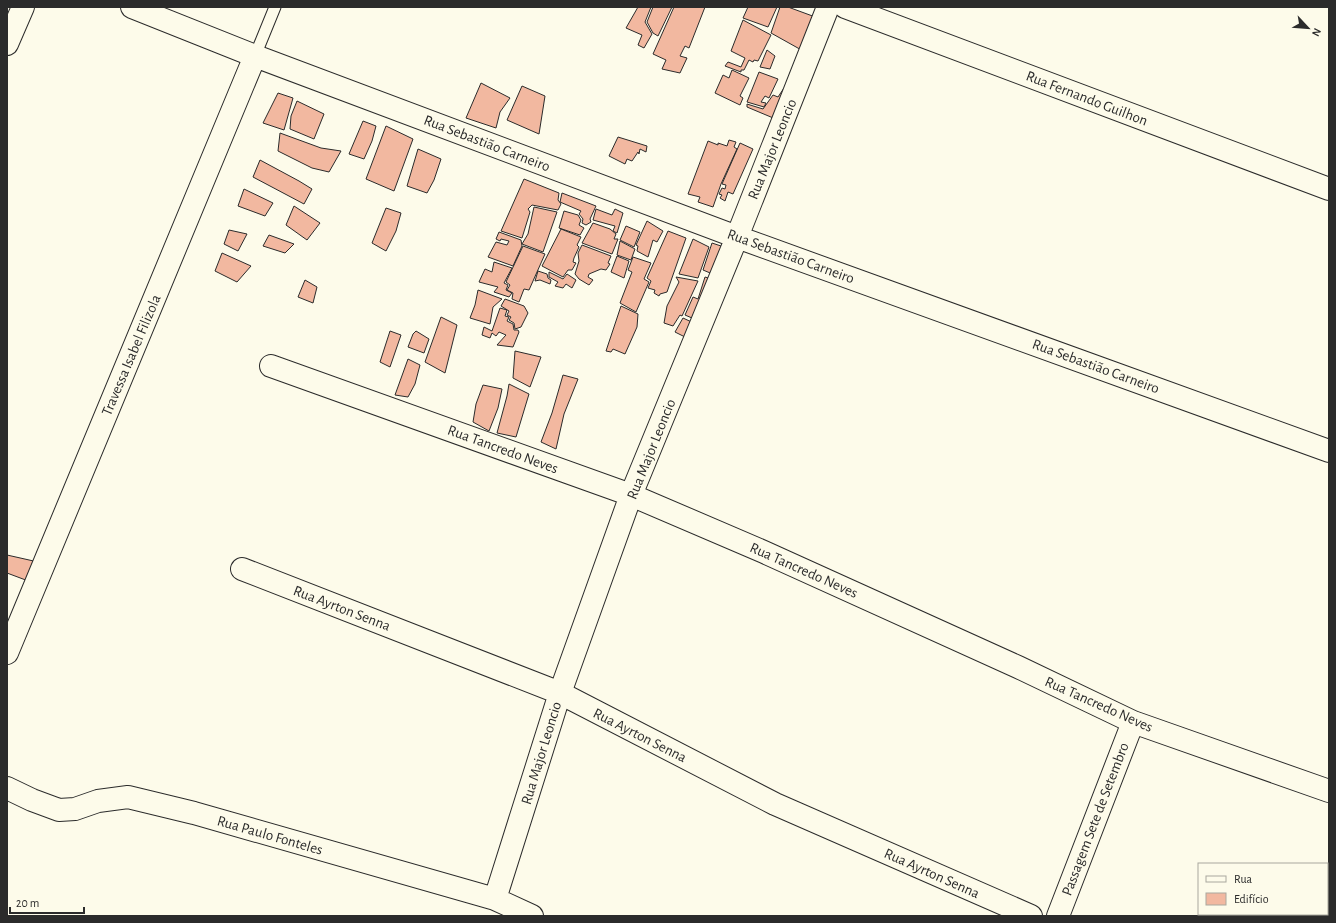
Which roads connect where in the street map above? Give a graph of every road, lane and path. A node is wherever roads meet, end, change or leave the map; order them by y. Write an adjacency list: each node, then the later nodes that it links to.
1 (23, 7): 6 (street)
2 (132, 7): 7 (street, Rua Sebastião Carneiro)
3 (275, 7): 7 (lane)
4 (828, 7): 9 (street, Rua Major Leoncio)
5 (845, 7): 8 (street, Rua Fernando Guilhon)
6 (7, 44)
7 (255, 56): 9 (street, Rua Sebastião Carneiro); 14 (street, Travessa Isabel Filizola)
8 (1329, 189)
9 (737, 237): 11 (street, Rua Sebastião Carneiro); 12 (street, Rua Major Leoncio)
10 (272, 366): 12 (street, Rua Tancredo Neves)
11 (1329, 451)
12 (631, 495): 15 (street, Rua Major Leoncio); 16 (street, Rua Tancredo Neves)
13 (242, 569): 15 (street, Rua Ayrton Senna)
14 (7, 653)
15 (560, 693): 19 (street, Rua Major Leoncio); 21 (street, Rua Ayrton Senna)
16 (1133, 722): 18 (street, Rua Tancredo Neves); 22 (street, Passagem Sete de Setembro)
17 (7, 788): 19 (street, Rua Paulo Fonteles)
18 (1329, 791)
19 (495, 899): 20 (street, Rua Paulo Fonteles)
20 (532, 916)
21 (1031, 916)
22 (1058, 916)

